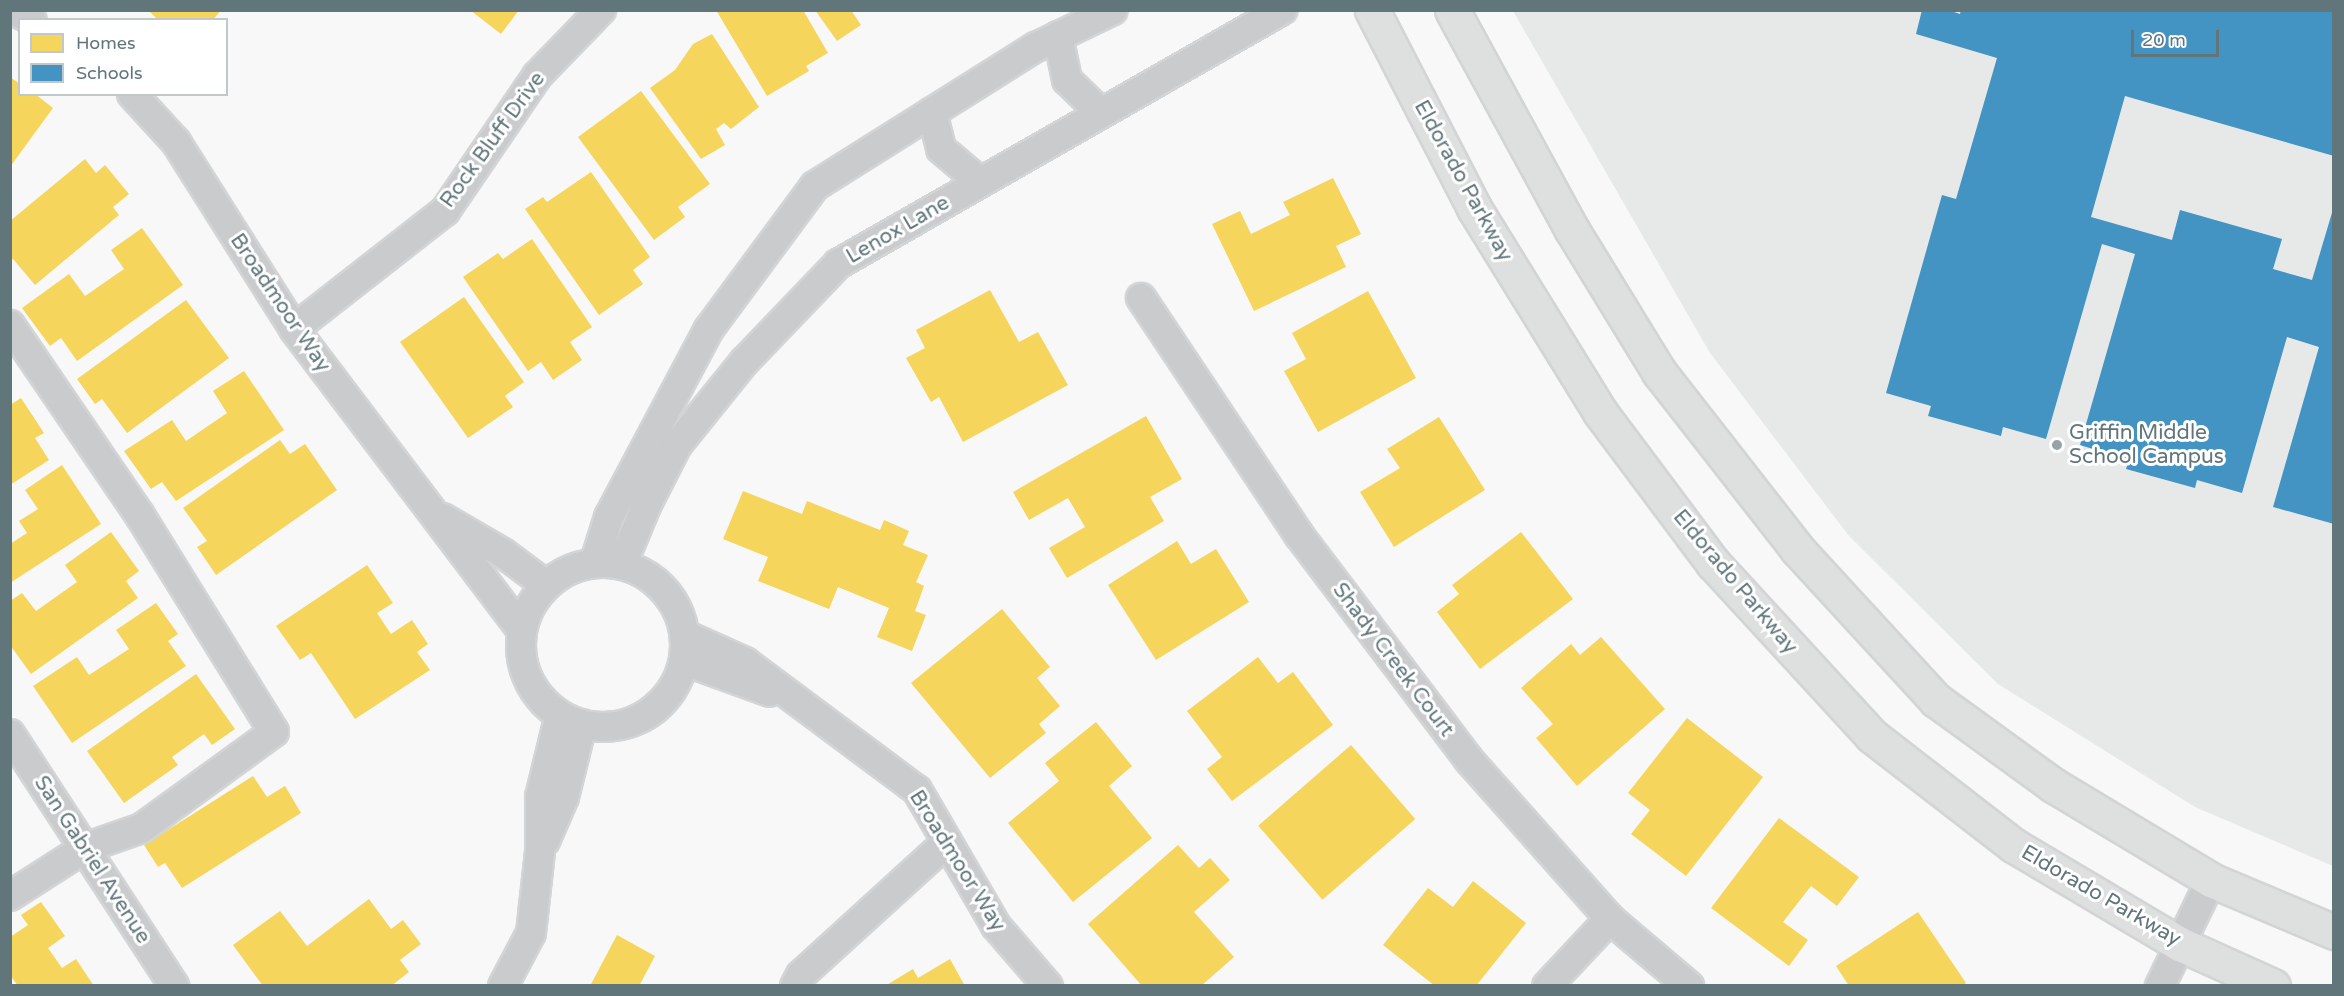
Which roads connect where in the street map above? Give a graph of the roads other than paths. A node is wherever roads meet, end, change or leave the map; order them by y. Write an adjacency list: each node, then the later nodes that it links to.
1 (14, 10): 7 (street)
2 (600, 10): 15 (street, Rock Bluff Drive)
3 (1113, 10): 8 (street)
4 (1282, 10): 11 (street, Lenox Lane)
5 (1372, 10): 29 (main road, Eldorado Parkway)
6 (1452, 10): 25 (main road)
7 (28, 18)
8 (1058, 36): 10 (street); 11 (street)
9 (134, 96): 15 (street, Broadmoor Way)
10 (932, 112): 12 (street); 17 (street)
11 (1101, 113): 12 (street, Lenox Lane)
12 (980, 182): 17 (street, Lenox Lane)
13 (1141, 298): 27 (street, Shady Creek Court)
14 (10, 325): 24 (street)
15 (294, 329): 16 (street, Broadmoor Way)
16 (431, 510): 18 (street, Broadmoor Way); 19 (street, Broadmoor Way)
17 (608, 563): 18 (street); 20 (street)
18 (546, 585): 19 (street)
19 (522, 630): 21 (street)
20 (685, 648): 21 (street); 23 (street, Broadmoor Way)
21 (571, 720): 31 (street)
22 (10, 734): 24 (street, San Gabriel Avenue)
23 (947, 842): 32 (street); 33 (street, Broadmoor Way)
24 (85, 848): 26 (street); 30 (street, San Gabriel Avenue)
25 (2211, 880): 28 (main road); 29 (street)
26 (10, 896)
27 (1610, 919): 34 (street); 35 (street, Shady Creek Court)
28 (2334, 932)
29 (2180, 944): 36 (street); 37 (main road, Eldorado Parkway)
30 (174, 986)
31 (503, 986)
32 (795, 986)
33 (1048, 986)
34 (1547, 986)
35 (1689, 986)
36 (2160, 986)
37 (2273, 986)

